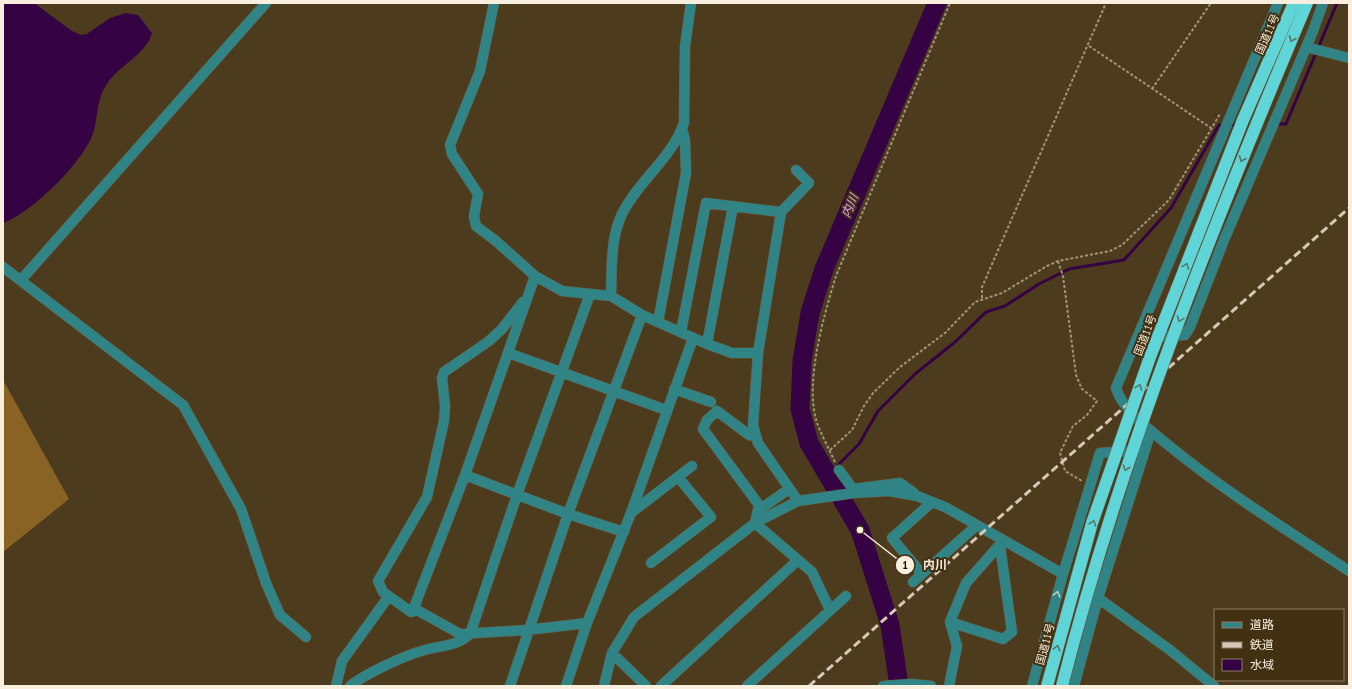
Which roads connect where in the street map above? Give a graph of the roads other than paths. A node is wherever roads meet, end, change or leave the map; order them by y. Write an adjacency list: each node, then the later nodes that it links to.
1 (266, 3): 16 (street)
2 (494, 3): 15 (street)
3 (691, 3): 10 (street)
4 (1278, 3): 24 (street)
5 (1294, 3): 81 (highway, 国道11号, one-way to 5, bridge)
6 (1307, 3): 82 (highway, one-way to 82, bridge)
7 (1323, 3): 8 (street)
8 (1309, 48): 9 (street); 24 (street)
9 (1349, 58)
10 (682, 129): 19 (street); 21 (street)
11 (796, 170): 13 (street)
12 (733, 206): 13 (street); 22 (street); 25 (street)
13 (782, 212): 27 (street)
14 (4, 268): 16 (street)
15 (535, 276): 17 (street); 18 (street)
16 (21, 280): 67 (street)
17 (590, 294): 19 (street); 28 (street)
18 (528, 295): 26 (street); 58 (street)
19 (611, 296): 20 (street)
20 (642, 315): 21 (street); 30 (street)
21 (658, 322): 22 (street)
22 (681, 332): 23 (street)
23 (693, 338): 25 (street); 29 (street)
24 (1139, 338): 33 (street)
25 (707, 344): 27 (street)
26 (508, 353): 28 (street); 38 (street)
27 (758, 353): 34 (street)
28 (561, 372): 30 (street); 41 (street)
29 (674, 389): 31 (street); 32 (street)
30 (614, 391): 32 (street); 47 (street)
31 (711, 402)
32 (666, 410): 46 (street)
33 (1151, 431): 35 (street); 54 (street)
34 (756, 436): 40 (street); 45 (street)
35 (1144, 450): 56 (street); 60 (street)
36 (692, 466): 39 (street)
37 (839, 470): 42 (street)
38 (465, 475): 41 (street); 61 (street)
39 (678, 477): 46 (street); 53 (street)
40 (789, 489): 43 (street); 45 (street)
41 (518, 495): 47 (street); 66 (street)
42 (917, 496): 43 (street); 44 (street)
43 (798, 501): 48 (street)
44 (932, 502): 49 (street); 55 (street)
45 (759, 510): 48 (street)
46 (631, 513): 50 (street)
47 (568, 514): 50 (street); 65 (street)
48 (755, 523): 52 (street); 68 (street)
49 (976, 526): 51 (street); 55 (street)
50 (624, 532): 64 (street)
51 (1002, 544): 56 (street); 63 (street); 63 (street)
52 (798, 560): 62 (street); 75 (street)
53 (651, 563)
54 (1349, 571)
55 (922, 574): 57 (street)
56 (1063, 574): 80 (street, one-way to 56)
57 (913, 582)
58 (389, 596): 61 (street); 69 (street)
59 (846, 596): 62 (street)
60 (1098, 598): 83 (street); 84 (street)
61 (417, 610): 66 (street)
62 (830, 610): 76 (street)
63 (950, 622): 79 (street)
64 (587, 623): 65 (street); 72 (street)
65 (527, 630): 66 (street); 71 (street)
66 (470, 634): 70 (street)
67 (306, 637)
68 (612, 653): 73 (street); 74 (street)
69 (336, 686)
70 (350, 686)
71 (510, 686)
72 (566, 686)
73 (604, 686)
74 (646, 686)
75 (662, 686)
76 (747, 686)
77 (883, 686): 78 (street)
78 (932, 686)
79 (950, 686)
80 (1032, 686)
81 (1047, 686)
82 (1062, 686)
83 (1074, 686)
84 (1214, 686)

